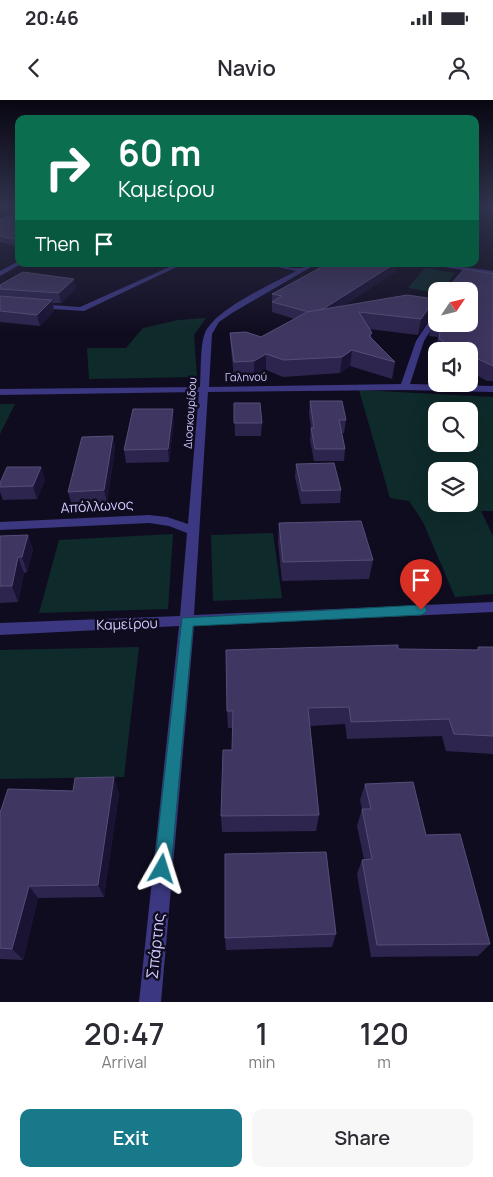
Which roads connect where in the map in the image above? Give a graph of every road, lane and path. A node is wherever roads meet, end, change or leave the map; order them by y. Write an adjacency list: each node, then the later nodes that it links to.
1 (15, 265): 8 (street)
2 (173, 267): 9 (street)
3 (284, 267): 6 (street)
4 (307, 267): 6 (street, Διοσκουρίδου)
5 (450, 267): 7 (street)
6 (301, 270): 12 (street, Διοσκουρίδου)
7 (493, 273)
8 (0, 274)
9 (27, 305)
10 (428, 330): 11 (street)
11 (405, 387): 12 (street, Γαληνού); 13 (street, Γαληνού)
12 (204, 389): 14 (street, Γαληνού); 16 (street, Διοσκουρίδου)
13 (493, 389)
14 (0, 392)
15 (0, 526): 16 (street, Απόλλωνος)
16 (194, 532): 18 (street, Διοσκουρίδου)
17 (493, 607): 18 (street, Καμείρου)
18 (187, 621): 19 (street, Καμείρου); 20 (street, Σπάρτης)
19 (0, 629)
20 (150, 1002)

